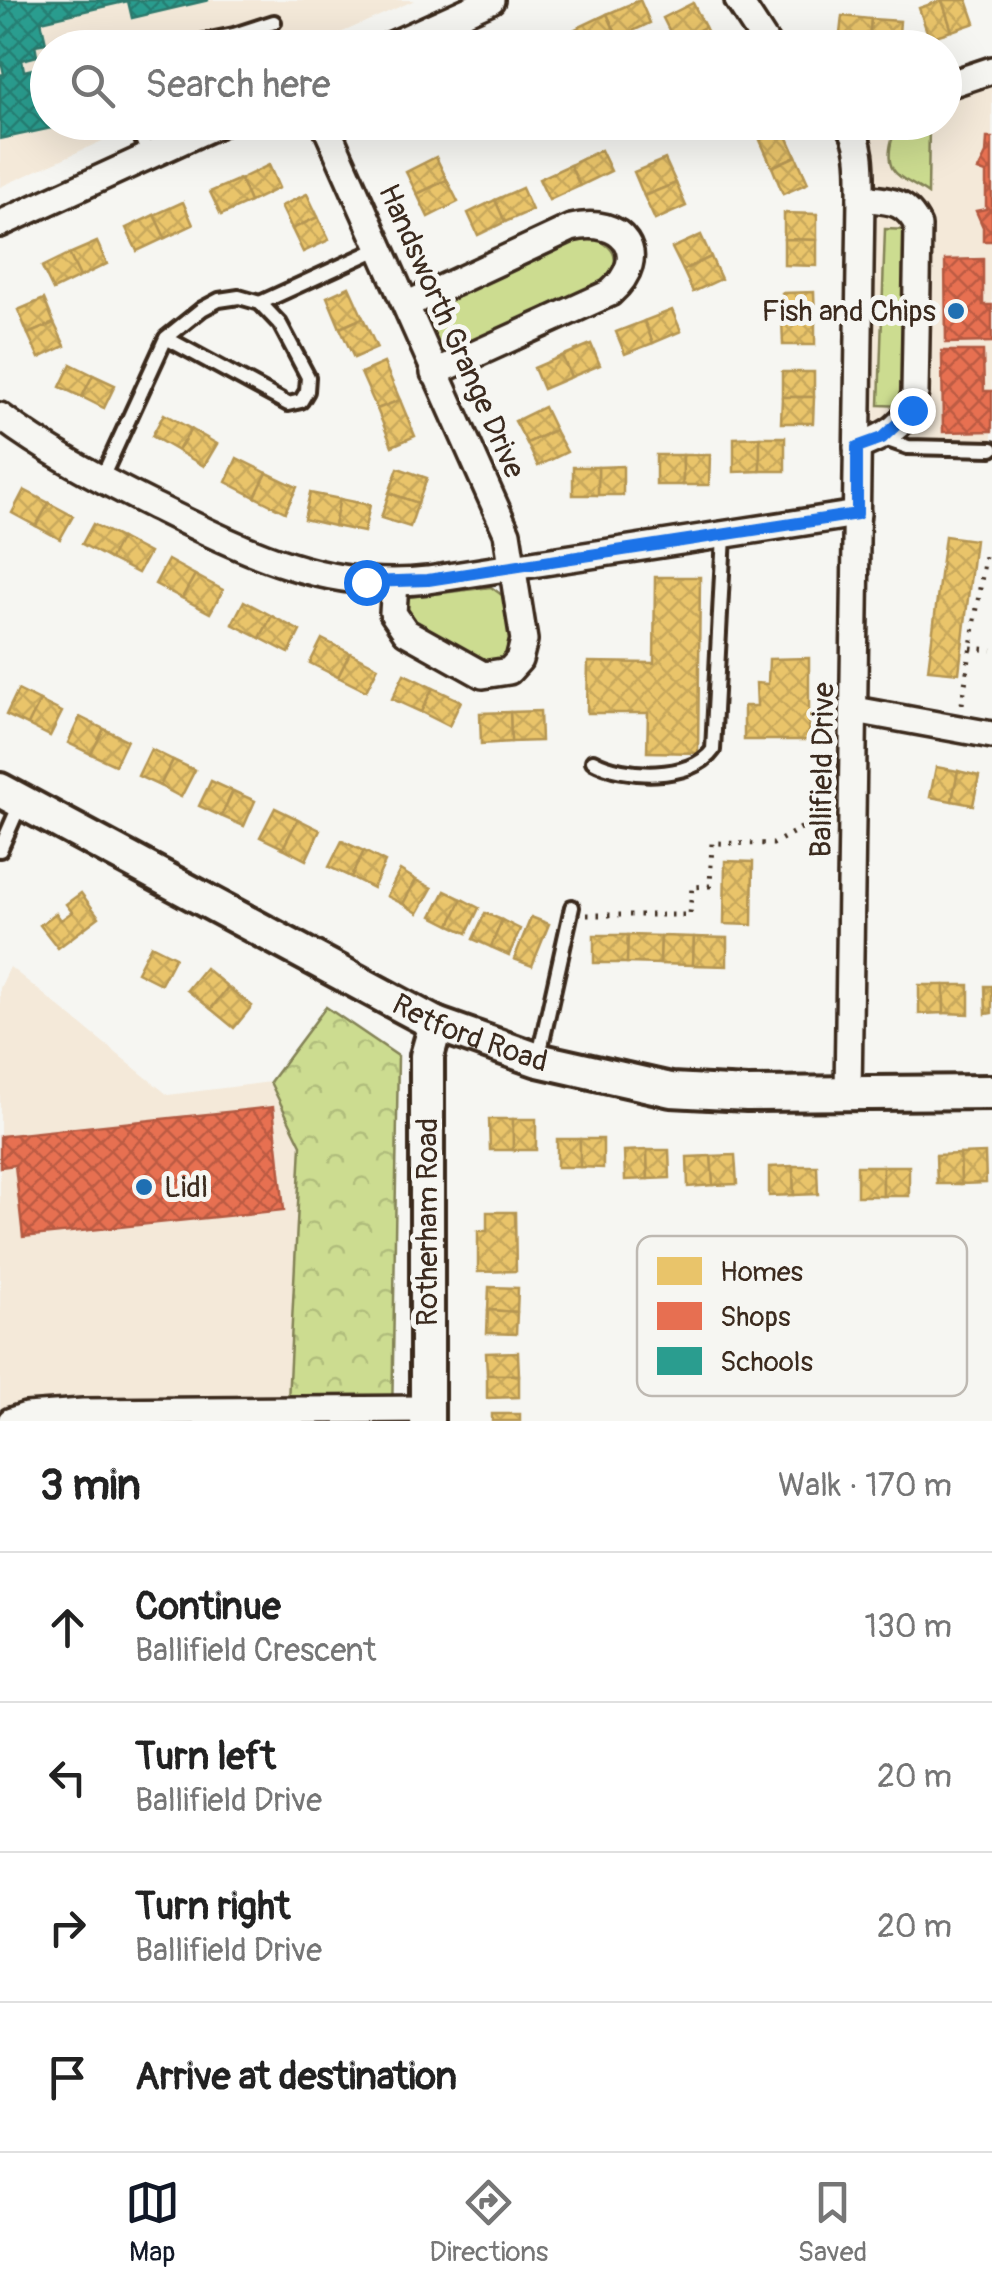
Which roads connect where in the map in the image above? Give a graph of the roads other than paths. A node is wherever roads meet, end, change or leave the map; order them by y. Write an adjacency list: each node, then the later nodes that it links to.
1 (491, 0): 5 (street)
2 (738, 0): 6 (street)
3 (274, 22): 4 (lane)
4 (249, 30)
5 (425, 30)
6 (758, 30)
7 (992, 70): 8 (street)
8 (962, 80)
9 (142, 140): 13 (lane)
10 (186, 140): 13 (street)
11 (332, 140): 16 (street, Handsworth Grange Drive)
12 (859, 140): 14 (street, Ballifield Drive)
13 (149, 158): 15 (street)
14 (862, 198): 22 (street); 23 (street, Ballifield Drive)
15 (0, 224)
16 (380, 248): 17 (lane); 18 (street, Handsworth Grange Drive)
17 (260, 303): 19 (lane); 19 (lane)
18 (406, 306): 20 (street, Handsworth Grange Drive); 20 (street)
19 (166, 338): 25 (lane)
20 (434, 373): 28 (street, Handsworth Grange Drive)
21 (0, 416): 25 (street)
22 (882, 438): 23 (street); 24 (lane)
23 (857, 447): 26 (street, Ballifield Drive)
24 (992, 449)
25 (101, 480): 29 (street)
26 (857, 514): 27 (street); 30 (street, Ballifield Drive)
27 (724, 536): 28 (street); 32 (lane)
28 (514, 567): 29 (street); 29 (street, Handsworth Grange Drive)
29 (395, 584)
30 (855, 710): 31 (street); 39 (street, Ballifield Drive)
31 (992, 735)
32 (594, 761)
33 (10, 796): 34 (lane); 36 (main road, Retford Road)
34 (0, 850)
35 (571, 911): 37 (lane)
36 (436, 1024): 37 (main road, Retford Road); 40 (main road, Rotherham Road)
37 (538, 1060): 39 (main road, Retford Road)
38 (992, 1092): 39 (main road, Retford Road)
39 (848, 1093)
40 (426, 1415): 41 (street)
41 (11, 1421)

